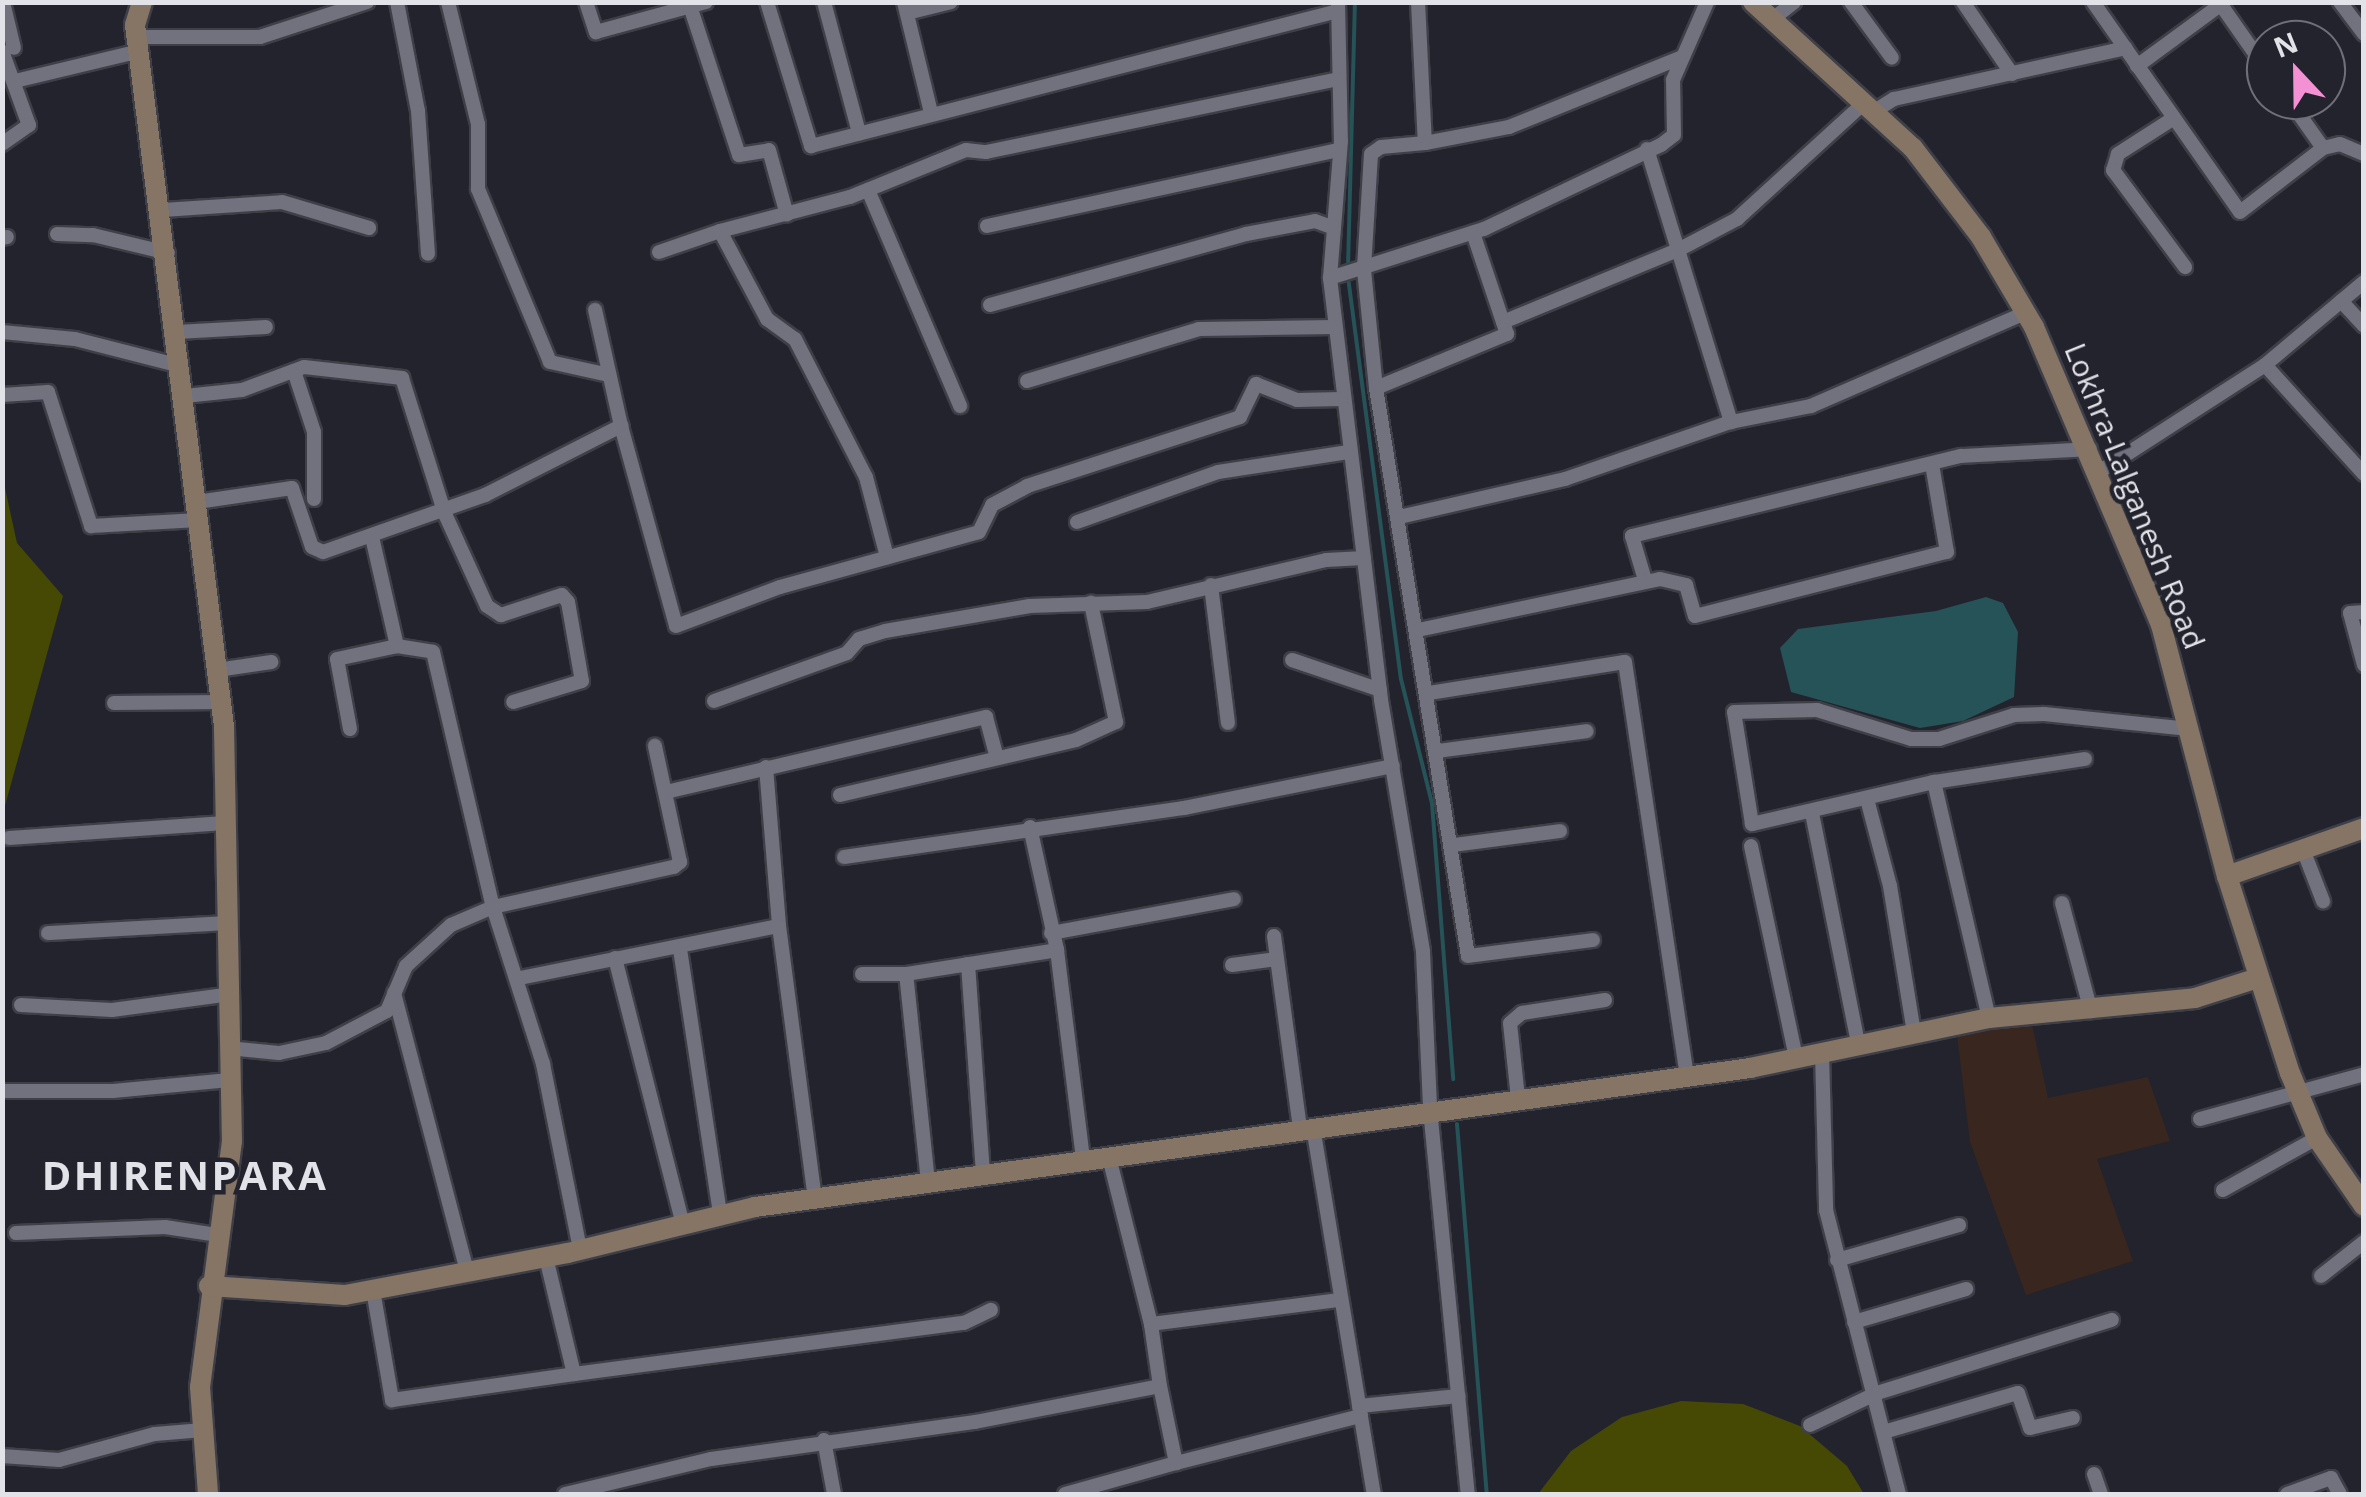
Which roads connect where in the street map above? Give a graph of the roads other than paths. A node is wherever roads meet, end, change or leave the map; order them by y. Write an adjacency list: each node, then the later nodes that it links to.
1 (3, 2): 27 (street)
2 (142, 2): 25 (main road)
3 (366, 2): 25 (street)
4 (398, 2): 57 (street)
5 (448, 2): 75 (street)
6 (586, 2): 19 (street)
7 (766, 2): 38 (street)
8 (824, 2): 38 (street)
9 (951, 2): 21 (street)
10 (1418, 2): 40 (street)
11 (1707, 2): 28 (street)
12 (1753, 2): 22 (main road, Lokhra-Lalganesh Road)
13 (1794, 2): 22 (street)
14 (1852, 2): 29 (street)
15 (1964, 2): 31 (street)
16 (2093, 2): 26 (street)
17 (2340, 2): 23 (street)
18 (2221, 3): 24 (street); 30 (street)
19 (698, 4): 47 (street)
20 (1338, 7): 32 (street); 35 (street)
21 (906, 8): 35 (street)
22 (1770, 21): 34 (main road, Lokhra-Lalganesh Road)
23 (2364, 34)
24 (2246, 39)
25 (139, 44): 33 (street); 46 (main road)
26 (2125, 48): 30 (street); 31 (street)
27 (8, 50): 33 (street)
28 (1682, 56): 40 (street); 42 (street)
29 (1892, 58)
30 (2137, 66): 36 (street)
31 (2012, 74): 34 (street)
32 (1339, 78): 43 (street); 45 (street)
33 (14, 81): 39 (street)
34 (1868, 108): 54 (street); 65 (main road, Lokhra-Lalganesh Road)
35 (930, 113): 38 (street)
36 (2174, 118): 41 (street); 58 (street)
37 (2303, 120): 41 (street)
38 (859, 133)
39 (2, 144)
40 (1425, 144): 59 (street)
41 (2323, 148): 44 (street)
42 (1646, 149): 52 (street); 54 (street)
43 (1340, 150): 48 (street); 50 (street)
44 (2364, 154)
45 (868, 190): 47 (street); 81 (street)
46 (163, 210): 49 (street); 56 (main road)
47 (787, 215): 51 (street)
48 (988, 226)
49 (369, 228)
50 (1334, 228): 60 (street); 63 (street)
51 (720, 232): 55 (street); 95 (street)
52 (1473, 233): 59 (street); 66 (street)
53 (57, 234): 56 (street)
54 (1678, 250): 66 (street); 82 (street)
55 (659, 252)
56 (168, 253): 71 (main road)
57 (428, 254)
58 (2184, 267)
59 (1362, 271): 60 (street); 77 (street)
60 (1334, 277): 69 (street)
61 (2364, 282): 62 (street)
62 (2341, 301): 67 (street); 72 (street)
63 (990, 305)
64 (596, 310): 75 (street)
65 (2025, 312): 82 (street); 84 (main road, Lokhra-Lalganesh Road)
66 (1503, 322): 77 (street)
67 (2364, 326)
68 (266, 327): 71 (street)
69 (1334, 327): 76 (street); 80 (street)
70 (2, 332): 73 (street)
71 (177, 332): 73 (main road)
72 (2265, 365): 87 (street); 88 (street)
73 (181, 366): 79 (main road)
74 (294, 371): 79 (street); 89 (street); 91 (street)
75 (609, 375): 83 (street)
76 (1027, 381)
77 (1376, 388): 92 (street)
78 (2, 395): 90 (street)
79 (185, 396): 90 (main road)
80 (1341, 399): 85 (street); 95 (street)
81 (960, 406)
82 (1732, 422): 92 (street)
83 (620, 426): 91 (street); 95 (street)
84 (2090, 449): 86 (street); 87 (main road, Lokhra-Lalganesh Road)
85 (1348, 452): 93 (street); 96 (street)
86 (1932, 464): 97 (street); 97 (street)
87 (2099, 472): 115 (main road, Lokhra-Lalganesh Road)
88 (2364, 474)
89 (314, 498)
90 (198, 511): 94 (street); 106 (main road)
91 (445, 514): 94 (street); 111 (street)
92 (1398, 516): 101 (street)
93 (1076, 522)
94 (372, 537): 102 (street)
95 (887, 556)
96 (1364, 558): 98 (street); 107 (street)
97 (1644, 580): 101 (street)
98 (1211, 585): 99 (street); 113 (street)
99 (1091, 603): 109 (street); 119 (street)
100 (2364, 612): 105 (street)
101 (1418, 630): 108 (street)
102 (397, 646): 114 (street); 141 (street)
103 (1292, 660): 107 (street)
104 (270, 662): 106 (street)
105 (2364, 665)
106 (217, 670): 110 (main road)
107 (1380, 690): 121 (street)
108 (1428, 693): 118 (street); 170 (street)
109 (714, 701)
110 (221, 702): 112 (street); 128 (main road)
111 (513, 702)
112 (114, 703)
113 (1228, 722)
114 (350, 729)
115 (2188, 729): 127 (street); 137 (main road, Lokhra-Lalganesh Road)
116 (1587, 731): 118 (street)
117 (655, 746): 124 (street)
118 (1438, 751): 133 (street)
119 (996, 755): 122 (street); 125 (street)
120 (2085, 759): 123 (street)
121 (1393, 766): 129 (street); 175 (street)
122 (766, 767): 124 (street); 143 (street)
123 (1934, 782): 126 (street); 163 (street)
124 (666, 792): 141 (street)
125 (840, 796)
126 (1867, 799): 127 (street); 164 (street)
127 (1812, 813): 165 (street)
128 (224, 822): 132 (street); 142 (main road)
129 (1030, 827): 136 (street); 145 (street)
130 (2364, 828): 135 (main road)
131 (1560, 831): 133 (street)
132 (9, 838)
133 (1454, 845): 147 (street)
134 (1751, 846): 168 (street)
135 (2304, 852): 137 (main road); 139 (street)
136 (844, 857)
137 (2228, 876): 157 (main road, Lokhra-Lalganesh Road)
138 (1234, 900): 145 (street)
139 (2323, 900)
140 (2062, 903): 162 (street)
141 (493, 907): 156 (street); 158 (street)
142 (225, 923): 144 (street); 159 (main road)
143 (778, 926): 148 (street); 184 (street)
144 (48, 933)
145 (1051, 933): 149 (street)
146 (1274, 936): 151 (street)
147 (1593, 940)
148 (680, 949): 150 (street); 186 (street)
149 (1056, 950): 152 (street); 180 (street)
150 (615, 958): 156 (street); 187 (street)
151 (1277, 959): 153 (street); 177 (street)
152 (968, 964): 155 (street); 181 (street)
153 (1232, 965)
154 (862, 974): 155 (street)
155 (906, 974): 182 (street)
156 (520, 978): 192 (street)
157 (2258, 978): 162 (main road); 173 (main road, Lokhra-Lalganesh Road)
158 (394, 992): 166 (street); 195 (street)
159 (225, 995): 161 (street); 166 (main road)
160 (1605, 1000): 174 (street)
161 (21, 1006)
162 (2092, 1011): 163 (main road)
163 (1990, 1018): 164 (main road)
164 (1914, 1032): 165 (main road)
165 (1858, 1043): 167 (main road)
166 (228, 1048): 171 (main road)
167 (1822, 1052): 168 (main road); 194 (street)
168 (1796, 1058): 170 (main road)
169 (2364, 1074): 173 (street)
170 (1687, 1076): 174 (main road)
171 (229, 1080): 172 (street); 190 (main road)
172 (2, 1091)
173 (2300, 1096): 176 (street); 178 (main road, Lokhra-Lalganesh Road)
174 (1518, 1098): 175 (main road)
175 (1430, 1109): 177 (main road); 208 (street)
176 (2200, 1120)
177 (1306, 1128): 179 (main road); 200 (street)
178 (2317, 1138): 183 (street); 185 (main road, Lokhra-Lalganesh Road)
179 (1109, 1157): 180 (main road); 204 (street)
180 (1083, 1160): 181 (main road)
181 (983, 1174): 182 (main road)
182 (928, 1182): 184 (main road)
183 (2223, 1190)
184 (815, 1198): 186 (main road)
185 (2364, 1206)
186 (720, 1215): 187 (main road)
187 (683, 1224): 192 (main road)
188 (1959, 1225): 194 (street)
189 (16, 1233): 190 (street)
190 (218, 1235): 197 (main road)
191 (2364, 1242): 196 (street)
192 (580, 1250): 193 (main road)
193 (546, 1257): 195 (main road); 205 (street)
194 (1837, 1260): 203 (street)
195 (468, 1272): 199 (main road)
196 (2322, 1276)
197 (210, 1286): 199 (main road); 212 (main road)
198 (1966, 1289): 203 (street)
199 (373, 1290): 205 (street)
200 (1338, 1300): 204 (street); 209 (street)
201 (991, 1310): 205 (street)
202 (2112, 1320): 207 (street)
203 (1854, 1322): 207 (street)
204 (1152, 1324): 206 (street)
205 (574, 1374)
206 (1160, 1386): 214 (street); 216 (street)
207 (1877, 1393): 211 (street); 213 (street)
208 (1458, 1396): 209 (street); 223 (street)
209 (1360, 1411): 216 (street); 222 (street)
210 (2073, 1418): 213 (street)
211 (1810, 1425)
212 (204, 1430): 215 (street); 218 (main road)
213 (1886, 1431): 224 (street)
214 (824, 1440): 219 (street); 220 (street)
215 (2, 1456)
216 (1176, 1463): 221 (street)
217 (2094, 1474): 225 (street)
218 (208, 1494)
219 (565, 1494)
220 (834, 1494)
221 (1065, 1494)
222 (1374, 1494)
223 (1468, 1494)
224 (1900, 1494)
225 (2100, 1494)
226 (2287, 1494): 227 (street)
227 (2340, 1494)

